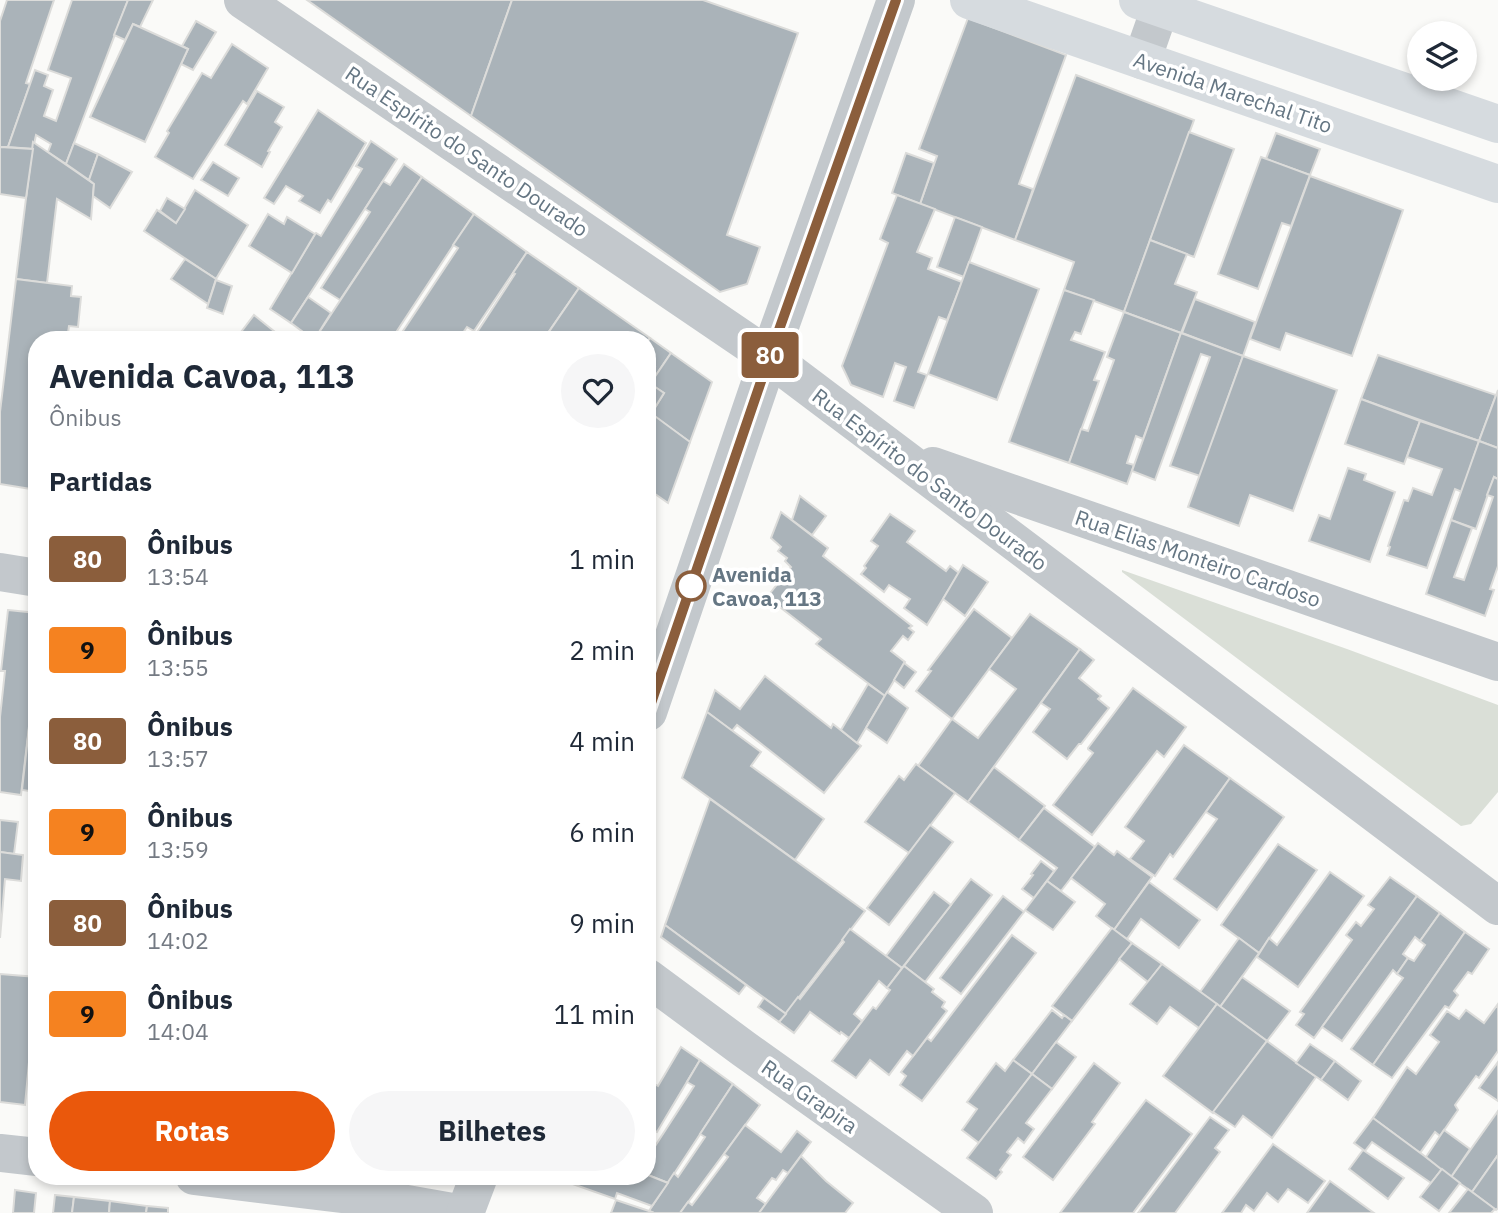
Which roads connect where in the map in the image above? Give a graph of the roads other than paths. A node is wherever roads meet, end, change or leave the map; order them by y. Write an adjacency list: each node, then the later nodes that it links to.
1 (243, 0): 8 (street, Rua Espírito do Santo Dourado)
2 (896, 0): 8 (street)
3 (969, 0): 5 (main road, Avenida Marechal Tito)
4 (1154, 2): 5 (street); 6 (main road)
5 (1142, 60): 7 (main road, Avenida Marechal Tito)
6 (1498, 124)
7 (1498, 184)
8 (769, 358): 9 (street, Rua Espírito do Santo Dourado); 13 (street)
9 (898, 454): 12 (street, Rua Elias Monteiro Cardoso); 14 (street, Rua Espírito do Santo Dourado)
10 (0, 572): 11 (street)
11 (28, 577)
12 (1498, 662)
13 (656, 689)
14 (1494, 895)
15 (656, 984): 23 (street, Rua Grapira)
16 (0, 1153): 17 (street)
17 (28, 1156)
18 (246, 1185): 20 (street)
19 (476, 1185): 22 (street)
20 (362, 1205): 21 (street)
21 (458, 1213)
22 (465, 1213)
23 (974, 1213)

